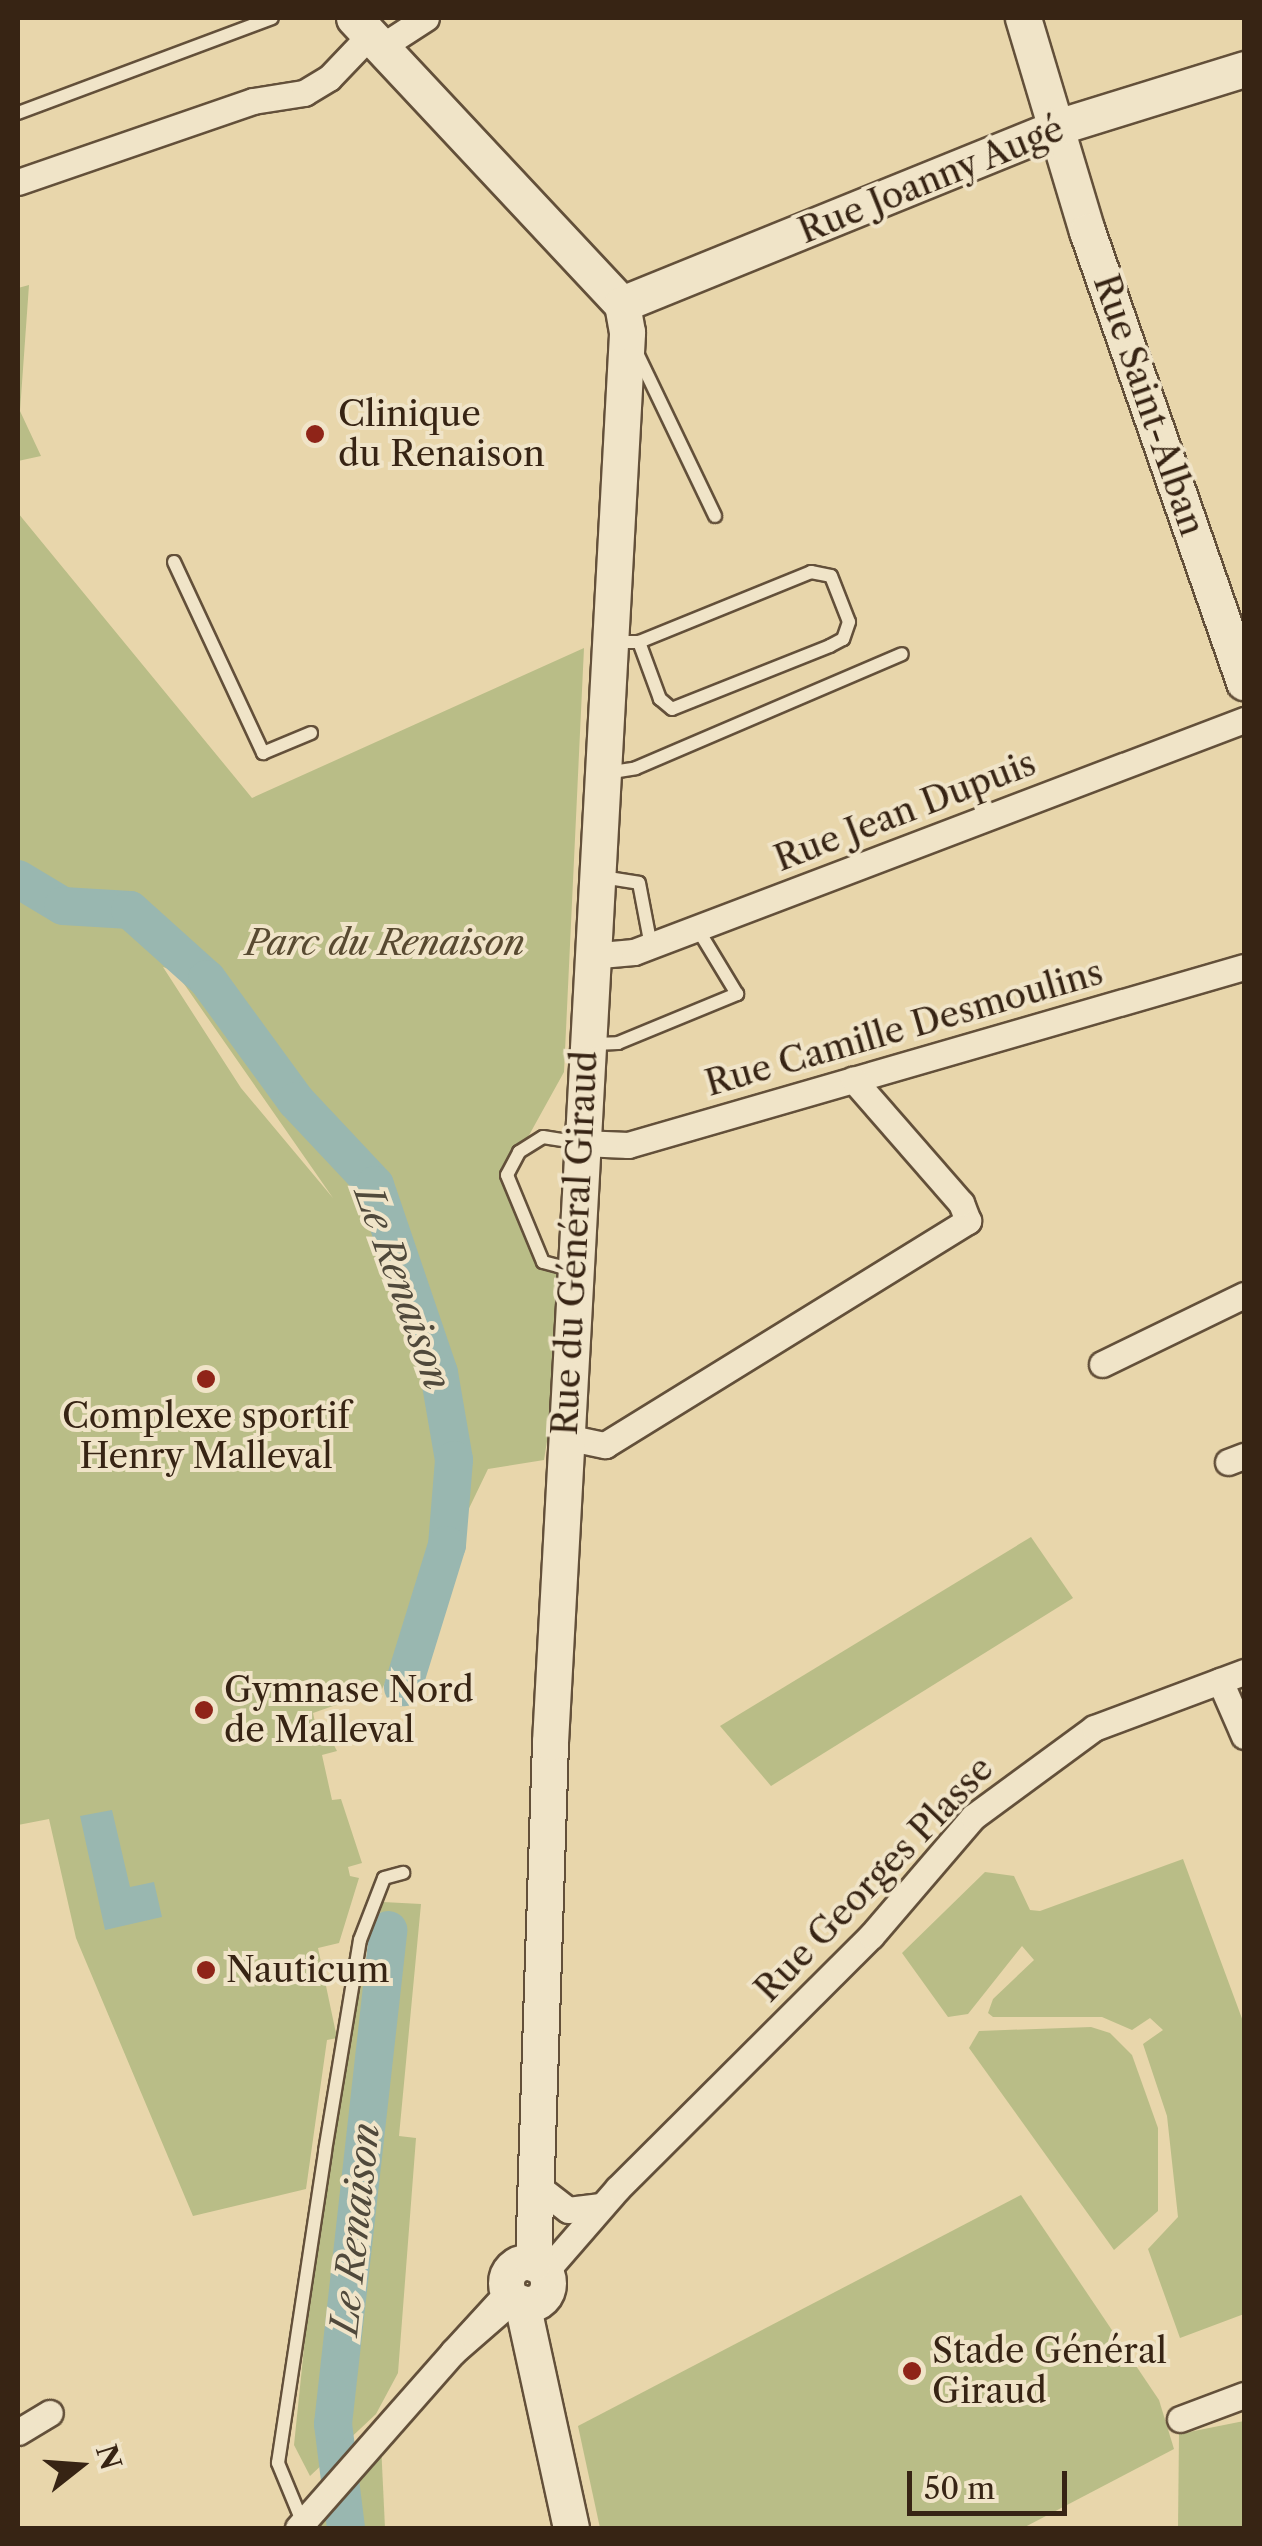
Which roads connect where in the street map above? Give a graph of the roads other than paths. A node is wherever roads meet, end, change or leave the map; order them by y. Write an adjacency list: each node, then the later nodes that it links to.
1 (272, 18): 6 (lane)
2 (426, 18): 4 (street)
3 (1023, 18): 7 (street, Rue Saint-Alban)
4 (367, 34): 8 (street); 9 (street)
5 (1244, 69): 7 (street, Rue Joanny Augé)
6 (18, 112)
7 (1057, 127): 9 (street, Rue Joanny Augé); 14 (street, Rue Saint-Alban)
8 (18, 182)
9 (624, 318): 10 (lane); 12 (street, Rue du Général Giraud)
10 (715, 516)
11 (174, 562): 16 (lane)
12 (624, 642): 12 (lane); 17 (street, Rue du Général Giraud)
13 (902, 654): 17 (lane)
14 (1244, 682)
15 (1244, 720): 19 (street, Rue Jean Dupuis)
16 (310, 733)
17 (599, 772): 18 (street, Rue du Général Giraud)
18 (593, 876): 20 (lane); 21 (street, Rue du Général Giraud)
19 (697, 928): 20 (street, Rue Jean Dupuis); 23 (lane)
20 (650, 946): 21 (street, Rue Jean Dupuis)
21 (589, 956): 23 (street, Rue du Général Giraud)
22 (1244, 967): 24 (street, Rue Camille Desmoulins)
23 (585, 1044): 25 (street, Rue du Général Giraud)
24 (852, 1079): 25 (street, Rue Camille Desmoulins); 29 (street)
25 (581, 1143): 26 (street, Rue du Général Giraud); 26 (lane)
26 (574, 1270): 29 (street, Rue du Général Giraud)
27 (1244, 1295): 28 (street)
28 (1102, 1364)
29 (566, 1437): 33 (street, Rue du Général Giraud)
30 (1232, 1676): 31 (street); 34 (street, Rue Georges Plasse)
31 (1244, 1736)
32 (402, 1873): 40 (lane)
33 (533, 2184): 34 (street); 35 (street, Rue du Général Giraud)
34 (600, 2206): 35 (street, Rue Georges Plasse)
35 (527, 2283): 40 (street, Rue Georges Plasse); 41 (street, Rue du Général Giraud)
36 (1244, 2395): 38 (street)
37 (50, 2412): 39 (street)
38 (1180, 2419)
39 (18, 2432)
40 (300, 2525)
41 (571, 2528)

